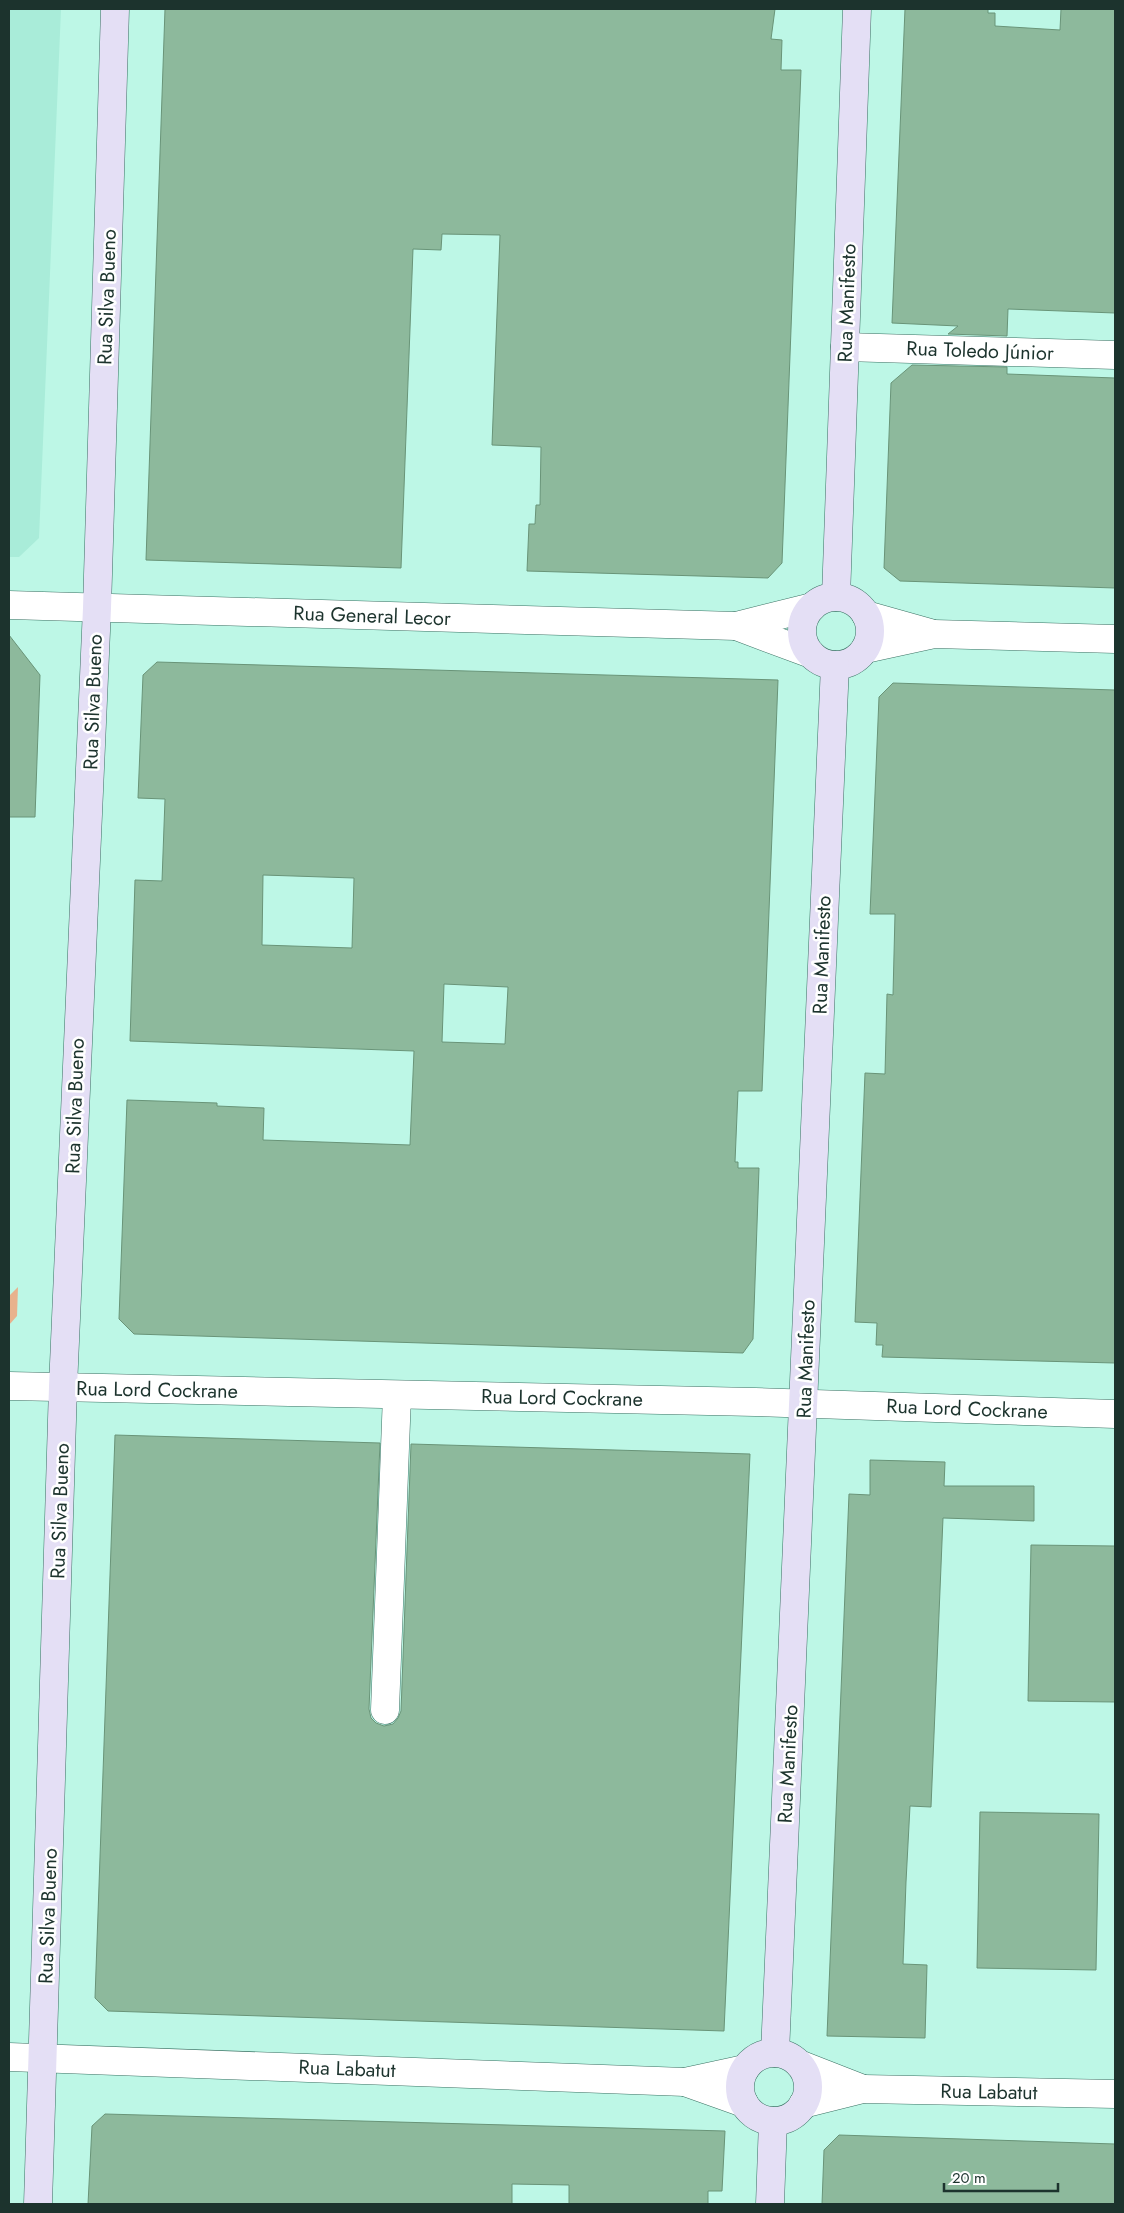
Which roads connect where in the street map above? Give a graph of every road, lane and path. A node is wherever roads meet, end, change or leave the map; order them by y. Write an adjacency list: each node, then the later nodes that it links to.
1 (115, 9): 7 (main road, Rua Silva Bueno)
2 (857, 9): 3 (main road, Rua Manifesto)
3 (845, 347): 4 (street, Rua Toledo Júnior); 5 (main road, Rua Manifesto)
4 (1115, 355)
5 (824, 602): 8 (main road); 9 (street, Rua General Lecor); 13 (main road)
6 (9, 606): 7 (street, Rua General Lecor)
7 (97, 608): 9 (street, Rua General Lecor); 15 (main road, Rua Silva Bueno)
8 (866, 615): 10 (street); 12 (main road)
9 (736, 626): 13 (street, Rua General Lecor)
10 (934, 634): 11 (street); 12 (street)
11 (1115, 639)
12 (865, 649): 13 (main road)
13 (823, 660): 17 (main road, Rua Manifesto)
14 (9, 1386): 15 (street, Rua Lord Cockrane)
15 (63, 1387): 16 (street, Rua Lord Cockrane); 21 (main road, Rua Silva Bueno)
16 (397, 1395): 17 (street, Rua Lord Cockrane); 19 (street)
17 (804, 1404): 18 (street, Rua Lord Cockrane); 22 (main road, Rua Manifesto)
18 (1115, 1414)
19 (385, 1710)
20 (9, 2057): 21 (street, Rua Labatut)
21 (44, 2058): 24 (street, Rua Labatut); 30 (main road, Rua Silva Bueno)
22 (787, 2059): 23 (main road); 25 (street, Rua Labatut); 28 (main road)
23 (745, 2069): 24 (street, Rua Labatut); 27 (main road)
24 (685, 2082): 27 (street, Rua Labatut)
25 (863, 2089): 26 (street, Rua Labatut); 28 (street, Rua Labatut)
26 (1115, 2094)
27 (744, 2103): 29 (main road)
28 (803, 2104): 29 (main road)
29 (773, 2121): 31 (main road)
30 (38, 2204)
31 (770, 2204)

